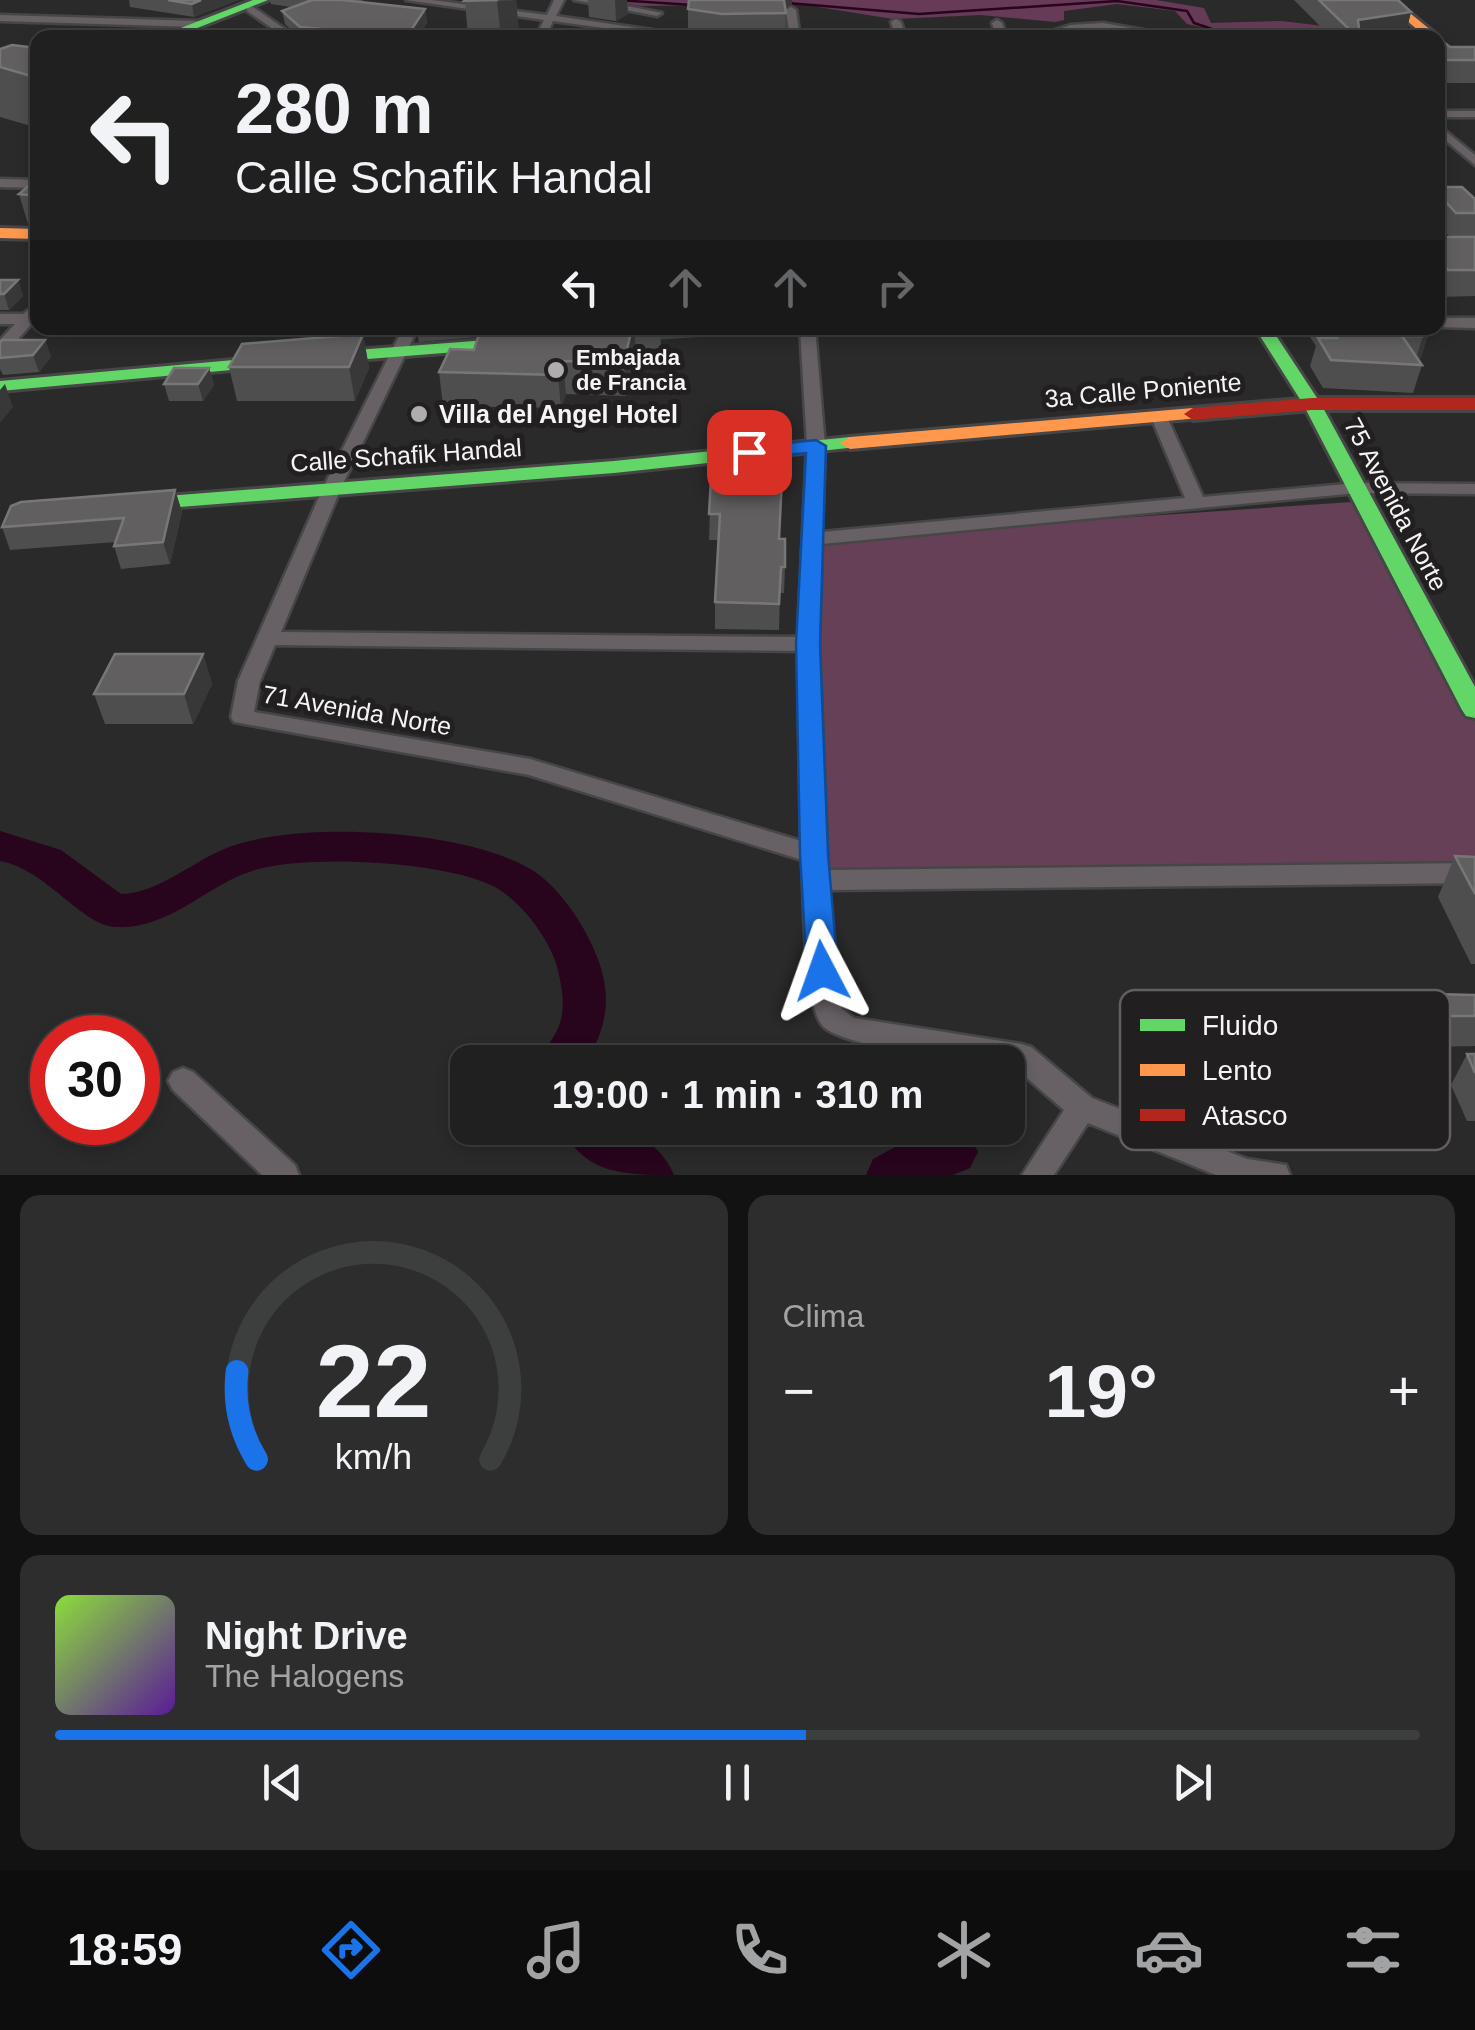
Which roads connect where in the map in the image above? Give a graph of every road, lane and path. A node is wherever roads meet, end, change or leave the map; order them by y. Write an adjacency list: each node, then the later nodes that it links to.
1 (276, 0): 6 (main road)
2 (411, 0): 9 (street)
3 (559, 0): 9 (street)
4 (579, 0): 8 (street)
5 (1388, 0): 24 (main road)
6 (256, 5): 12 (main road); 15 (main road); 16 (street)
7 (791, 10): 19 (street)
8 (656, 13)
9 (550, 17): 17 (street); 18 (street)
10 (2, 20): 12 (street)
11 (896, 22): 20 (street)
12 (198, 24): 14 (main road)
13 (997, 24): 21 (street)
14 (182, 30)
15 (193, 30)
16 (284, 30)
17 (544, 30)
18 (644, 30)
19 (794, 30)
20 (899, 30)
21 (999, 30)
22 (1061, 30): 23 (street)
23 (1137, 30)
24 (1409, 30)
25 (1445, 114): 26 (street)
26 (1475, 114)
27 (1445, 134): 28 (street)
28 (1475, 161)
29 (0, 183): 30 (street)
30 (30, 184)
31 (0, 236): 32 (main road)
32 (30, 236)
33 (30, 313): 35 (street)
34 (30, 315): 44 (street)
35 (0, 319)
36 (1445, 323): 37 (street)
37 (1475, 323)
38 (407, 335): 45 (street, 71 Avenida Norte)
39 (611, 335): 42 (main road)
40 (808, 335): 50 (street)
41 (1268, 335): 47 (main road, 75 Avenida Norte)
42 (596, 336)
43 (537, 341): 45 (main road)
44 (0, 349)
45 (400, 351): 46 (main road); 51 (street, 71 Avenida Norte)
46 (0, 386)
47 (1312, 404): 48 (main road, 3a Calle Poniente); 49 (main road, 3a Calle Poniente); 52 (main road, 75 Avenida Norte)
48 (1475, 404)
49 (1159, 417): 50 (main road, 3a Calle Poniente); 54 (street)
50 (816, 446): 51 (main road, Calle Schafik Handal); 56 (street)
51 (332, 488): 55 (main road, Calle Schafik Handal); 57 (street, 71 Avenida Norte)
52 (1357, 488): 53 (street); 54 (street); 59 (main road, 75 Avenida Norte)
53 (1475, 489)
54 (1196, 502): 56 (street)
55 (117, 506)
56 (810, 539): 58 (street)
57 (268, 638): 58 (street); 62 (street, 71 Avenida Norte)
58 (808, 644): 62 (street)
59 (1449, 665): 60 (street); 61 (main road, 75 Avenida Norte)
60 (1475, 665)
61 (1475, 710)
62 (815, 867): 63 (street); 65 (street)
63 (1475, 872)
64 (183, 1081): 68 (street)
65 (1082, 1107): 66 (street); 69 (street)
66 (1120, 1122)
67 (1190, 1150): 70 (street)
68 (284, 1175)
69 (1037, 1175)
70 (1275, 1175)

